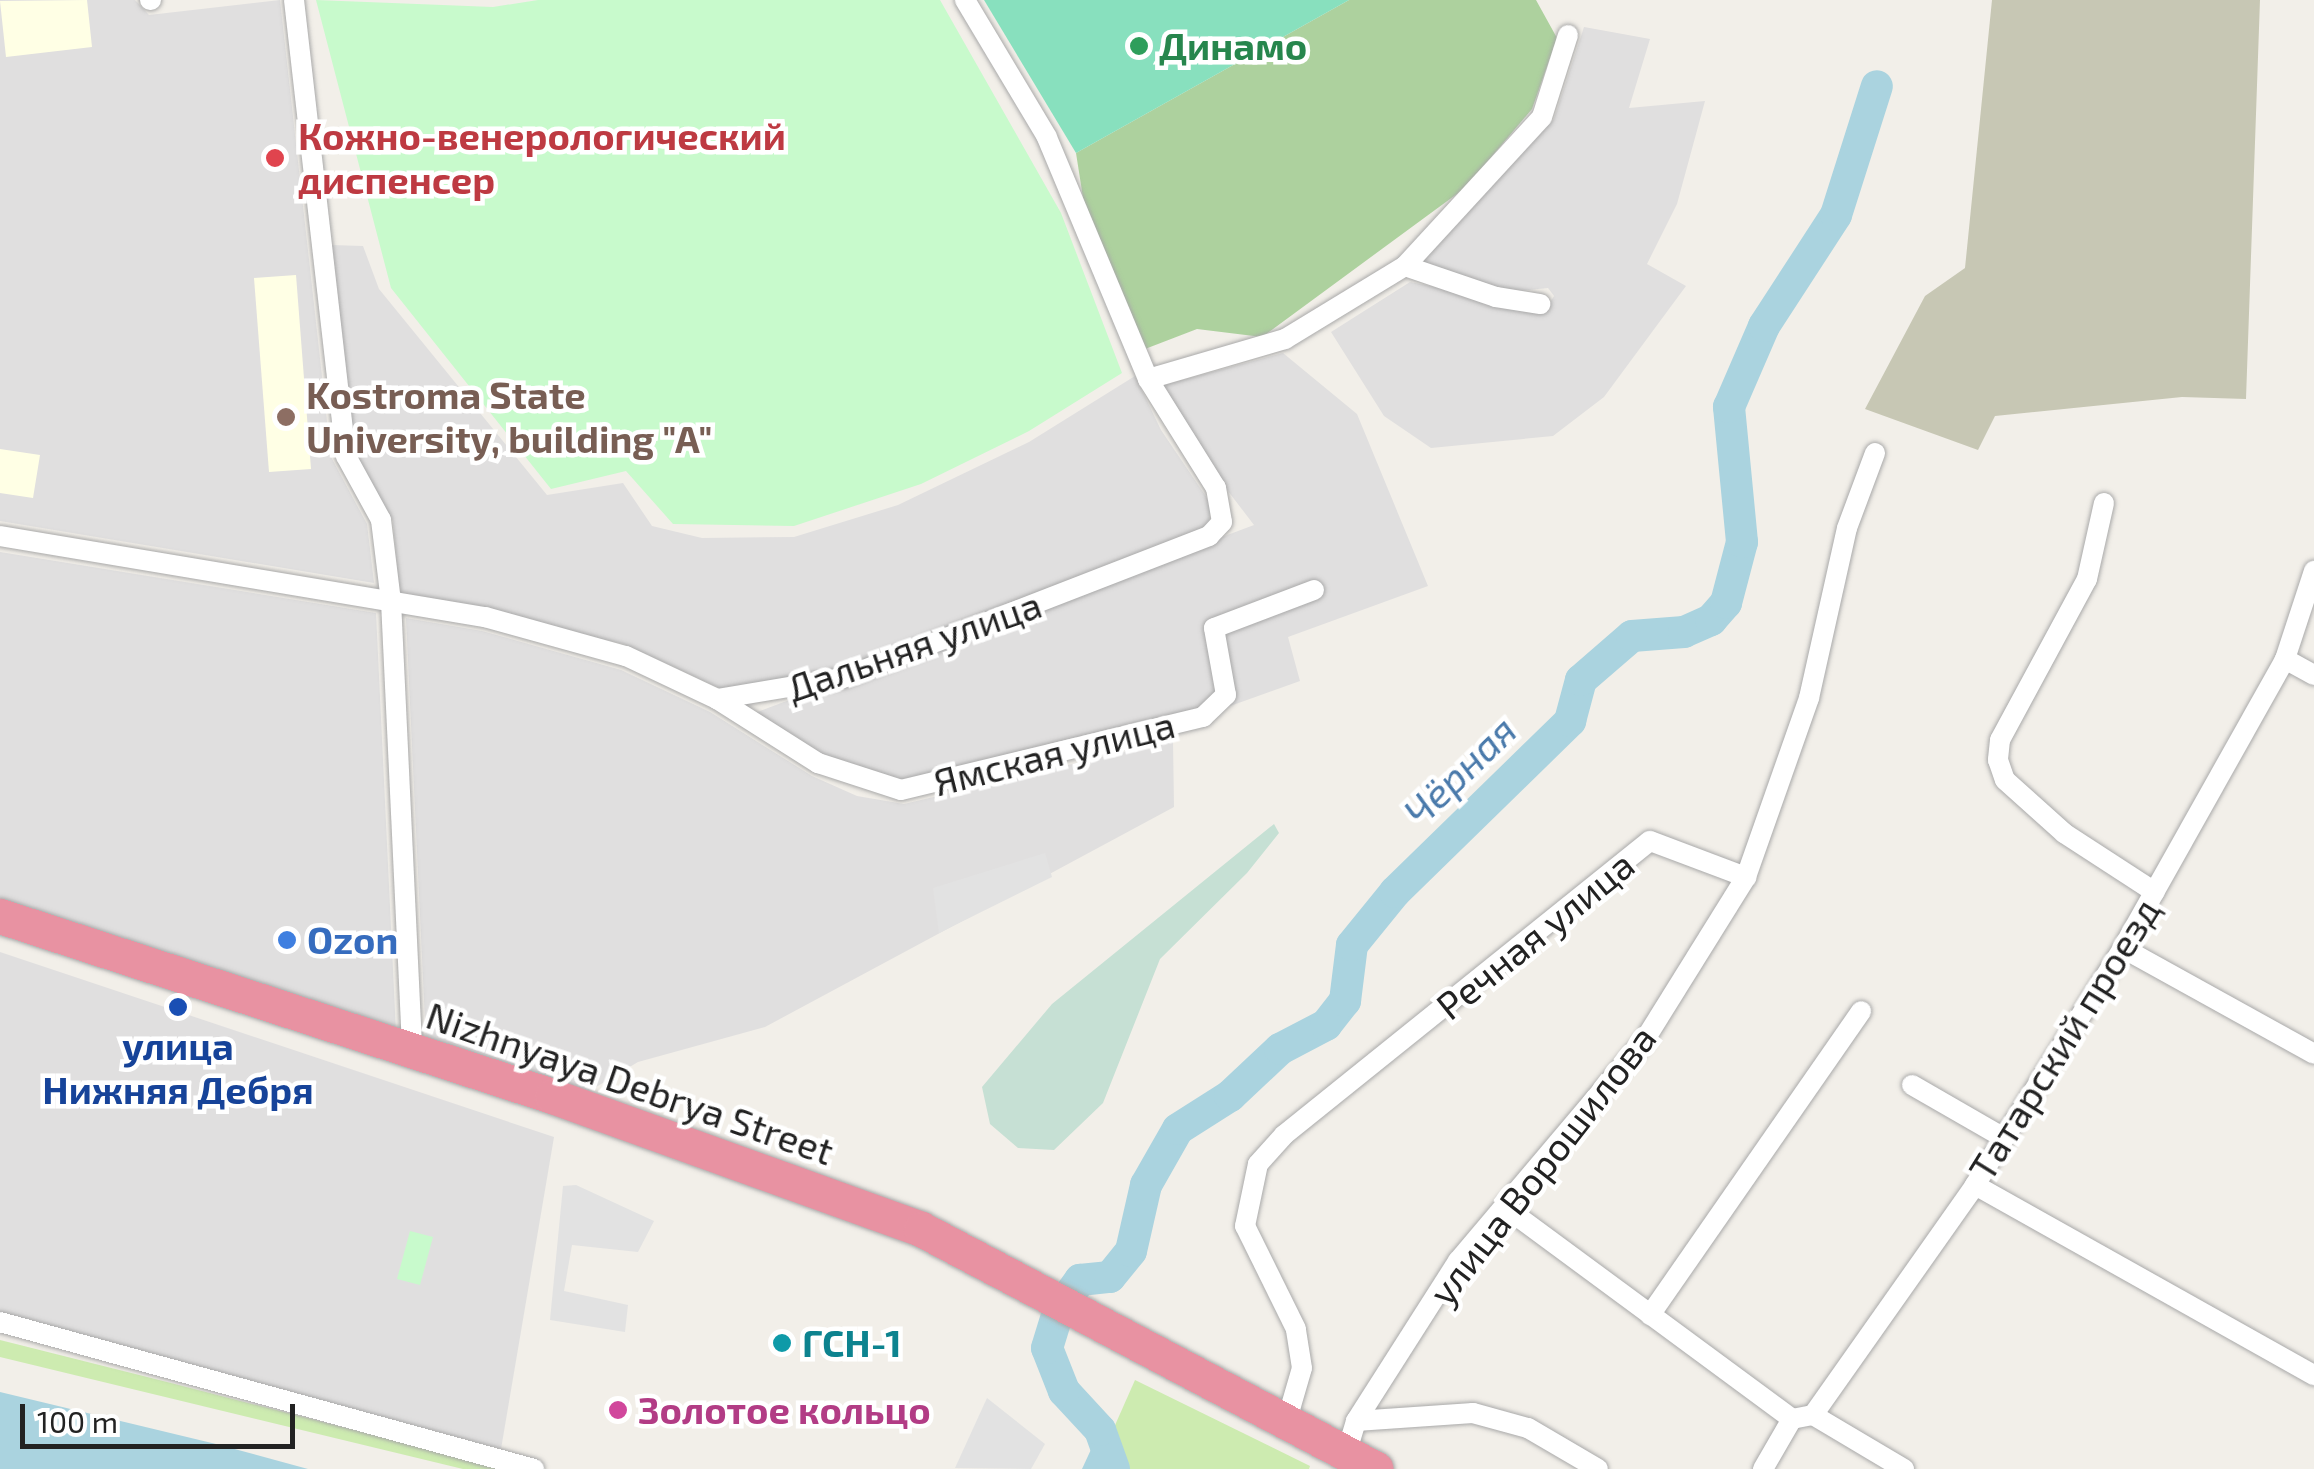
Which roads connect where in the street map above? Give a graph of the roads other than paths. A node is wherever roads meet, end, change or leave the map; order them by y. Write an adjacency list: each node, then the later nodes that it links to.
1 (294, 0): 12 (street)
2 (966, 0): 6 (street, Дальняя улица)
3 (1568, 36): 4 (street)
4 (1406, 266): 5 (street); 6 (street)
5 (1540, 304)
6 (1148, 379): 15 (street, Дальняя улица)
7 (1875, 452): 16 (street)
8 (2104, 503): 17 (street)
9 (0, 536): 12 (street)
10 (2314, 571): 13 (street, Татарский проезд)
11 (1314, 590): 15 (street, Ямская улица)
12 (390, 601): 15 (street); 21 (street)
13 (2285, 659): 14 (street); 17 (street, Татарский проезд)
14 (2314, 675)
15 (717, 699)
16 (1746, 877): 26 (street, улица Ворошилова); 31 (street, Речная улица)
17 (2155, 892): 19 (street, Татарский проезд)
18 (0, 916): 21 (highway, Nizhnyaya Debrya Street)
19 (2123, 948): 22 (street); 24 (street, Татарский проезд)
20 (1861, 1011): 27 (street)
21 (412, 1053): 31 (highway, Nizhnyaya Debrya Street)
22 (2314, 1054)
23 (1912, 1085): 24 (street)
24 (2004, 1138): 25 (street, Татарский проезд)
25 (1975, 1186): 29 (street); 30 (street, Татарский проезд)
26 (1506, 1208): 27 (street); 32 (street, улица Ворошилова)
27 (1650, 1314): 30 (street)
28 (0, 1322): 33 (street)
29 (2314, 1375)
30 (1802, 1417): 35 (street, Татарский проезд); 36 (street)
31 (1286, 1423): 32 (highway, Nizhnyaya Debrya Street)
32 (1355, 1454): 34 (street)
33 (534, 1469)
34 (1598, 1469)
35 (1763, 1469)
36 (1904, 1469)

